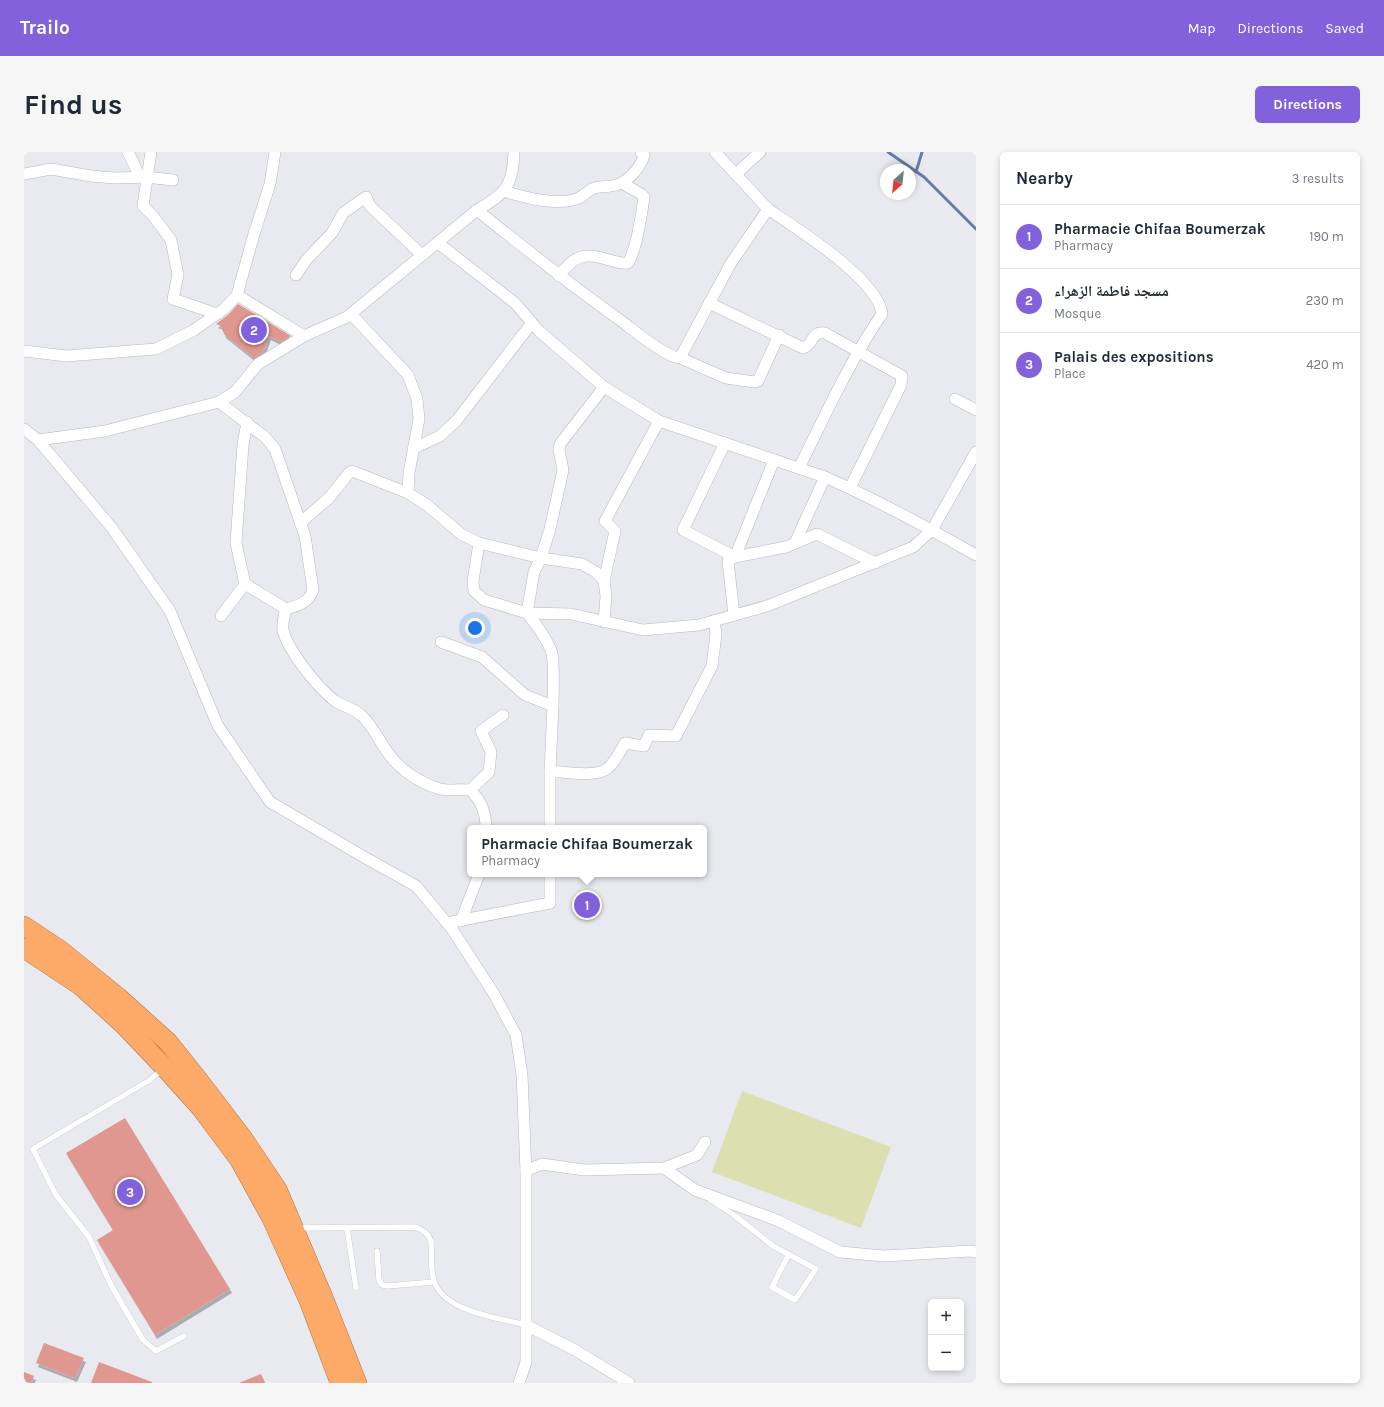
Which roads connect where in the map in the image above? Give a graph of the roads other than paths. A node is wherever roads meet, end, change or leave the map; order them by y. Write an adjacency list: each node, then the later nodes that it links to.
1 (128, 152): 10 (street)
2 (150, 152): 10 (street)
3 (275, 152): 20 (street)
4 (514, 152): 13 (street)
5 (641, 152): 12 (street)
6 (715, 152): 9 (street)
7 (760, 152): 9 (street)
8 (24, 174): 10 (street)
9 (736, 174): 14 (street)
10 (143, 177): 11 (street); 22 (street)
11 (173, 180)
12 (622, 183): 13 (street); 19 (street)
13 (503, 191): 15 (street)
14 (768, 209): 21 (street); 28 (street)
15 (477, 210): 16 (street); 19 (street)
16 (438, 243): 17 (street); 24 (street)
17 (422, 255): 18 (street); 23 (street)
18 (296, 275)
19 (559, 276): 29 (street)
20 (237, 294): 22 (street); 26 (street)
21 (709, 303): 25 (street); 29 (street)
22 (217, 314): 27 (street)
23 (351, 314): 26 (street); 39 (street)
24 (531, 324): 30 (street); 39 (street)
25 (779, 335): 28 (street); 29 (street)
26 (304, 336): 32 (street)
27 (24, 351)
28 (858, 351): 42 (street); 44 (street)
29 (678, 357)
30 (604, 387): 34 (street); 52 (street)
31 (955, 399): 33 (street)
32 (219, 402): 35 (street); 37 (street)
33 (976, 410)
34 (659, 421): 38 (street); 54 (street)
35 (247, 422): 46 (street); 55 (street)
36 (24, 429): 37 (street)
37 (38, 440): 72 (street)
38 (725, 443): 41 (street); 51 (street)
39 (414, 448): 45 (street)
40 (976, 452): 47 (street)
41 (774, 460): 42 (street); 51 (street)
42 (799, 468): 43 (street)
43 (825, 477): 44 (street); 49 (street)
44 (850, 488): 47 (street)
45 (408, 493): 46 (street); 48 (street)
46 (300, 523): 56 (street)
47 (932, 530): 50 (street); 53 (street)
48 (479, 542): 52 (street); 57 (street)
49 (795, 543): 51 (street); 53 (street)
50 (976, 555)
51 (735, 557): 58 (street)
52 (541, 558): 54 (street); 57 (street)
53 (875, 563): 58 (street)
54 (604, 581): 61 (street)
55 (245, 584): 56 (street); 59 (street)
56 (286, 609): 66 (street)
57 (527, 613): 61 (street); 63 (street)
58 (734, 615): 60 (street)
59 (221, 616)
60 (714, 621): 61 (street); 65 (street)
61 (604, 622)
62 (441, 642): 63 (street)
63 (553, 706): 65 (street)
64 (503, 715): 66 (street)
65 (550, 771): 68 (street)
66 (470, 790): 67 (street)
67 (486, 825)
68 (550, 825)
69 (478, 877): 71 (street)
70 (550, 877): 71 (street)
71 (461, 921): 72 (street)
72 (447, 923): 78 (street)
73 (24, 926): 80 (highway)
74 (24, 948): 75 (highway)
75 (164, 1067): 88 (lane); 89 (highway)
76 (705, 1142): 77 (street)
77 (664, 1168): 78 (street); 79 (street)
78 (526, 1171): 87 (street)
79 (696, 1190): 83 (street); 84 (lane)
80 (294, 1228): 81 (lane); 90 (highway)
81 (347, 1228): 85 (lane); 86 (lane)
82 (377, 1251): 85 (lane)
83 (976, 1252)
84 (789, 1254): 84 (lane)
85 (434, 1282): 87 (lane)
86 (356, 1288)
87 (526, 1324): 91 (street); 92 (street)
88 (184, 1336)
89 (340, 1383)
90 (357, 1383)
91 (519, 1383)
92 (629, 1383)

